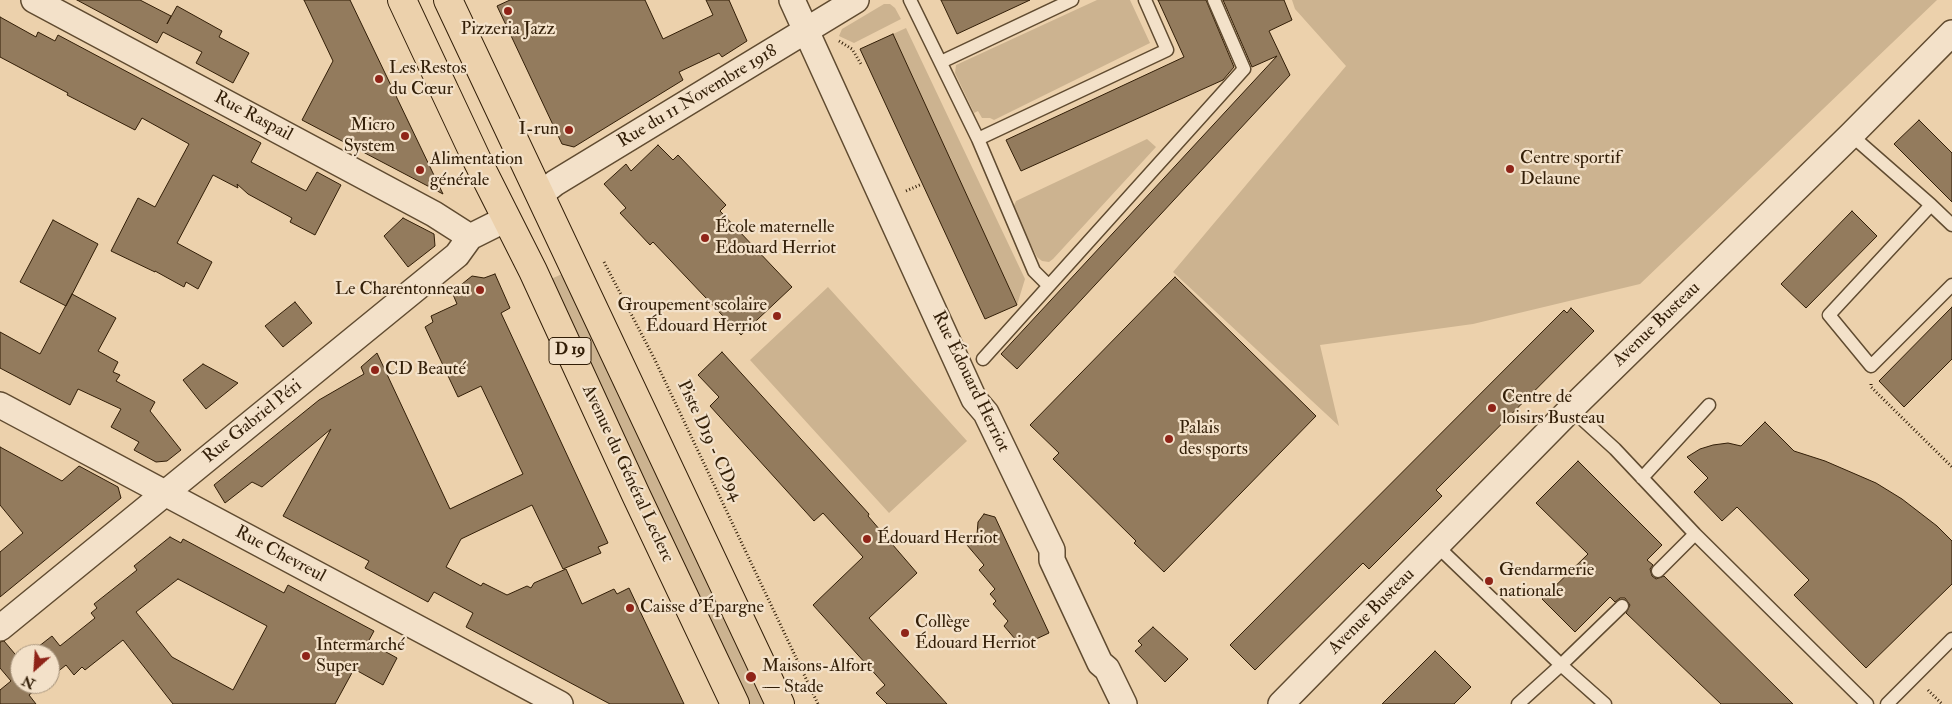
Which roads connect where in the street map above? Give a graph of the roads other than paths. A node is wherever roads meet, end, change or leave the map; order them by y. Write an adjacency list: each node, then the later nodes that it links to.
1 (34, 0): 19 (street, Rue Raspail)
2 (402, 0): 17 (main road, Avenue du Général Leclerc / D 19)
3 (448, 0): 15 (main road, D 19)
4 (792, 0): 10 (street, Rue Édouard Herriot)
5 (856, 0): 10 (street, Rue du 11 Novembre 1918)
6 (910, 0): 12 (lane)
7 (1072, 0): 12 (lane)
8 (1145, 0): 14 (lane)
9 (1214, 0): 20 (lane)
10 (806, 30): 15 (street, Rue du 11 Novembre 1918); 38 (street, Rue Édouard Herriot)
11 (1950, 40): 13 (street, Avenue Busteau)
12 (941, 62): 14 (lane)
13 (1851, 135): 16 (lane); 25 (street, Avenue Busteau)
14 (978, 139): 20 (lane)
15 (540, 195): 17 (main road); 37 (main road, D 19)
16 (1931, 205): 18 (lane); 21 (lane)
17 (506, 219): 19 (street, Rue Gabriel Péri); 36 (main road, Avenue du Général Leclerc / D 19)
18 (1952, 225)
19 (470, 237): 27 (street, Rue Gabriel Péri)
20 (1048, 285): 22 (lane)
21 (1952, 285)
22 (983, 359)
23 (1709, 405): 26 (lane)
24 (0, 406): 27 (street, Rue Chevreul)
25 (1572, 409): 26 (lane); 29 (street, Avenue Busteau)
26 (1642, 478): 28 (lane)
27 (165, 494): 32 (street, Rue Gabriel Péri); 35 (street, Rue Chevreul)
28 (1695, 534): 30 (lane); 42 (lane)
29 (1437, 546): 34 (lane); 39 (street, Avenue Busteau)
30 (1658, 571)
31 (1622, 606): 34 (lane)
32 (0, 628)
33 (1952, 639): 43 (lane)
34 (1561, 665): 40 (lane); 41 (lane)
35 (560, 704)
36 (735, 704)
37 (780, 704)
38 (1124, 704)
39 (1281, 704)
40 (1518, 704)
41 (1604, 704)
42 (1867, 704)
43 (1887, 704)

